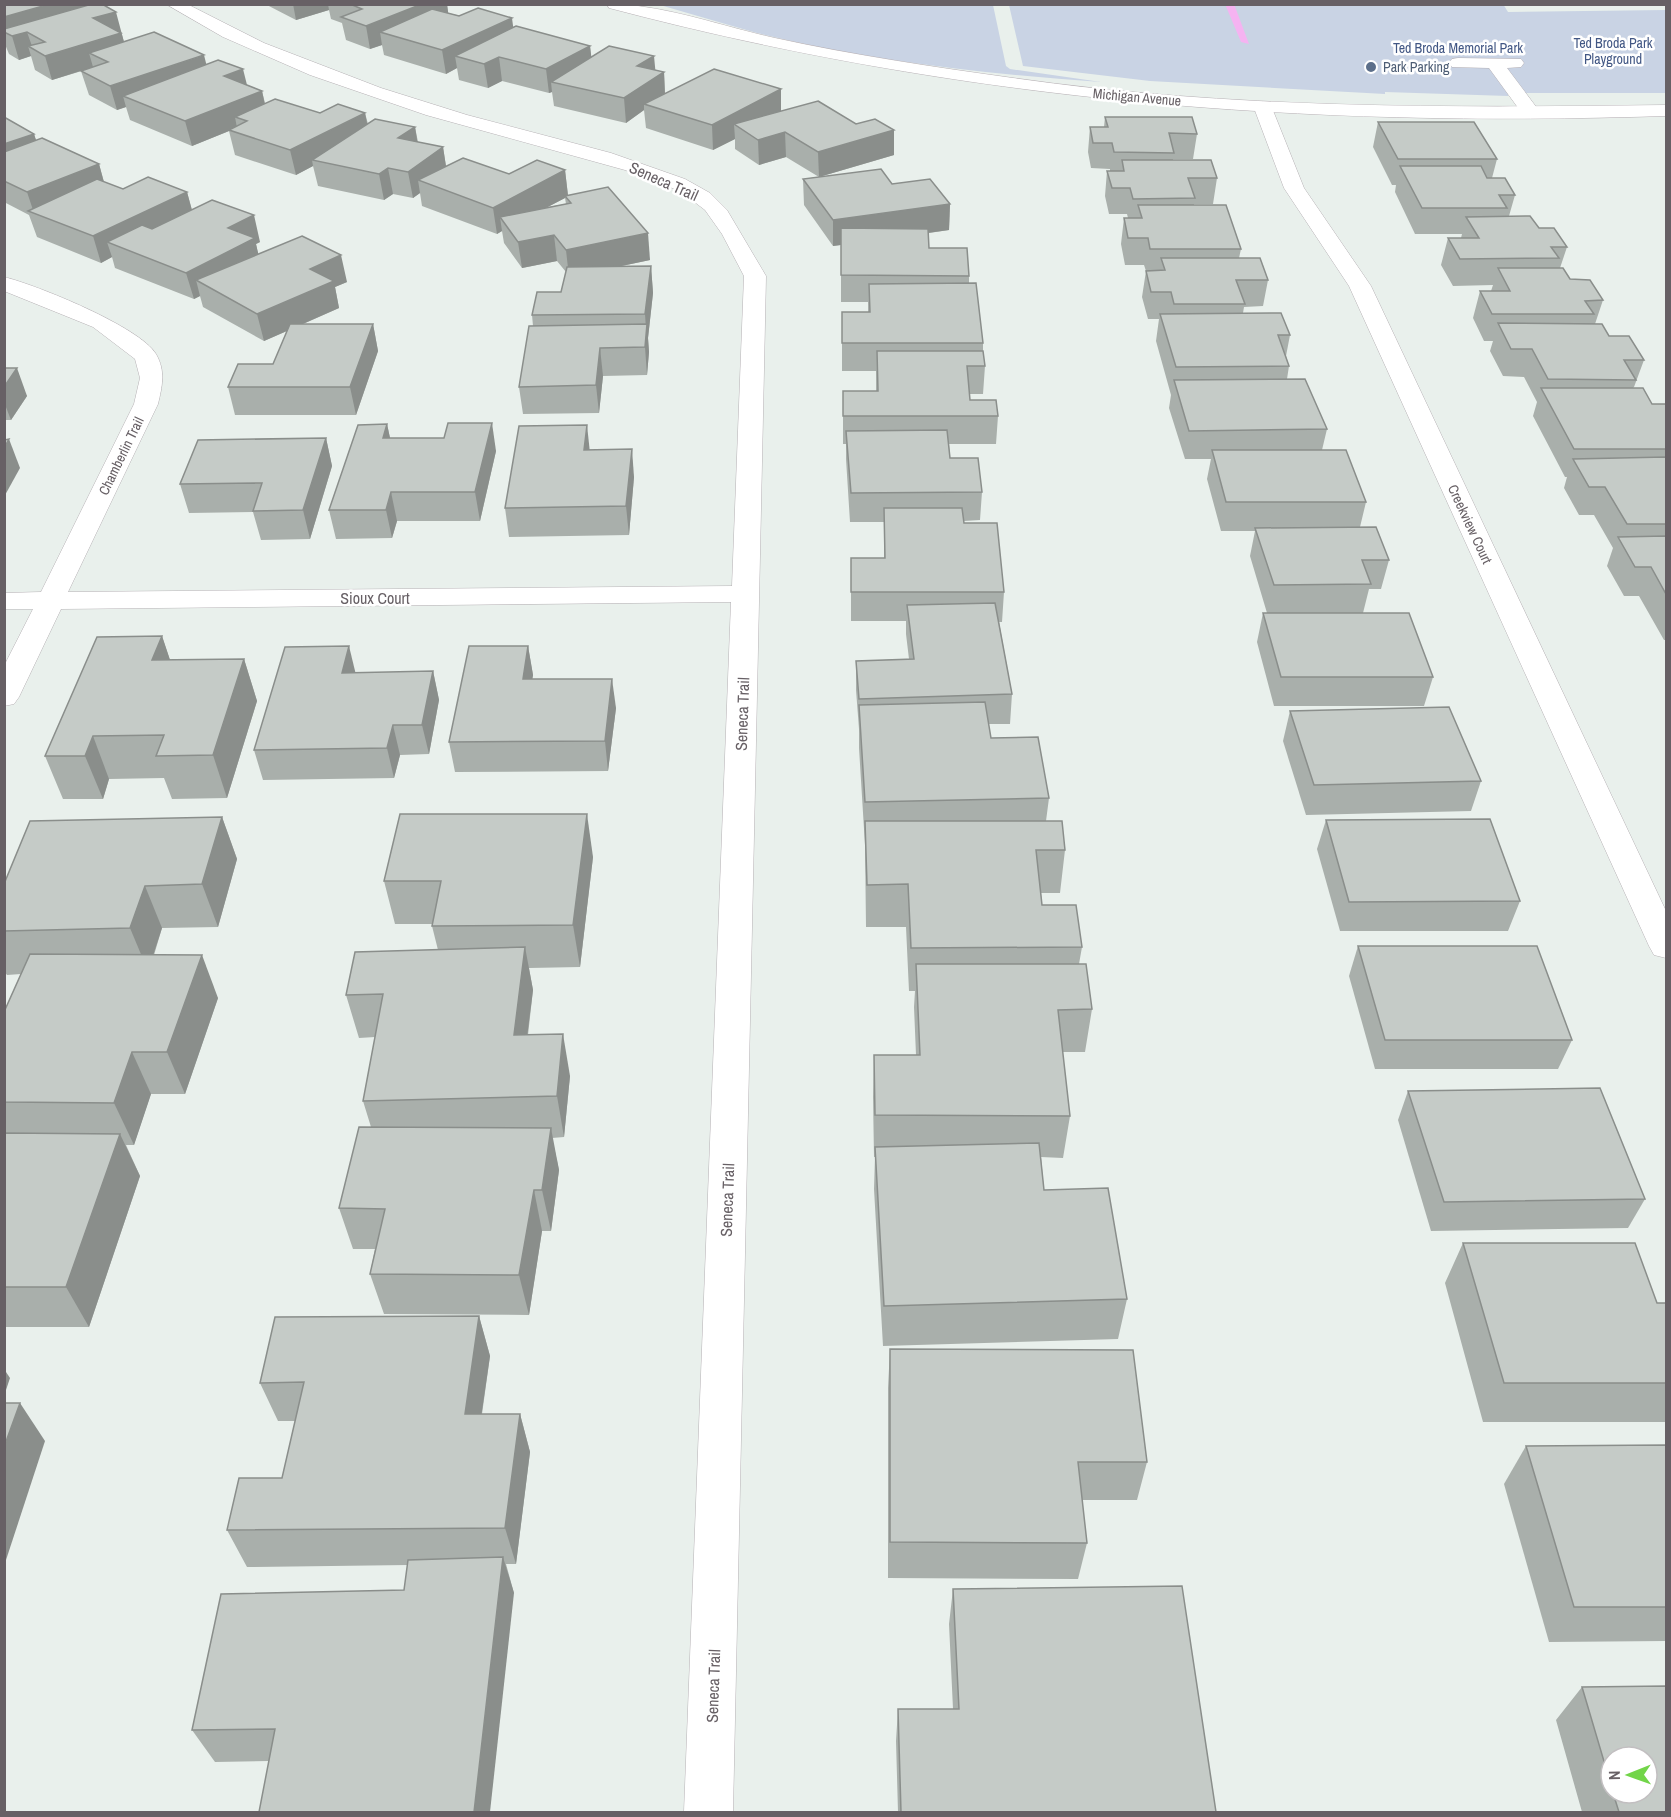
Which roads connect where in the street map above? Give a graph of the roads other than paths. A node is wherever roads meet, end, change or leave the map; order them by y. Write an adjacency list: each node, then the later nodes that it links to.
1 (174, 4): 12 (street, Seneca Trail)
2 (615, 4): 7 (street, Michigan Avenue)
3 (1458, 63): 4 (street)
4 (1494, 63): 5 (street); 9 (street)
5 (1516, 63)
6 (1533, 84): 10 (street)
7 (1263, 108): 9 (street, Michigan Avenue); 16 (street, Creekview Court)
8 (1666, 111): 10 (street, Michigan Avenue)
9 (1531, 112): 10 (street, Michigan Avenue)
10 (1555, 112)
11 (4, 283): 13 (street, Chamberlin Trail)
12 (745, 594): 13 (street, Sioux Court); 17 (street, Seneca Trail)
13 (51, 600): 14 (street, Sioux Court); 15 (street, Chamberlin Trail)
14 (4, 601)
15 (4, 697)
16 (1666, 946)
17 (709, 1812)

